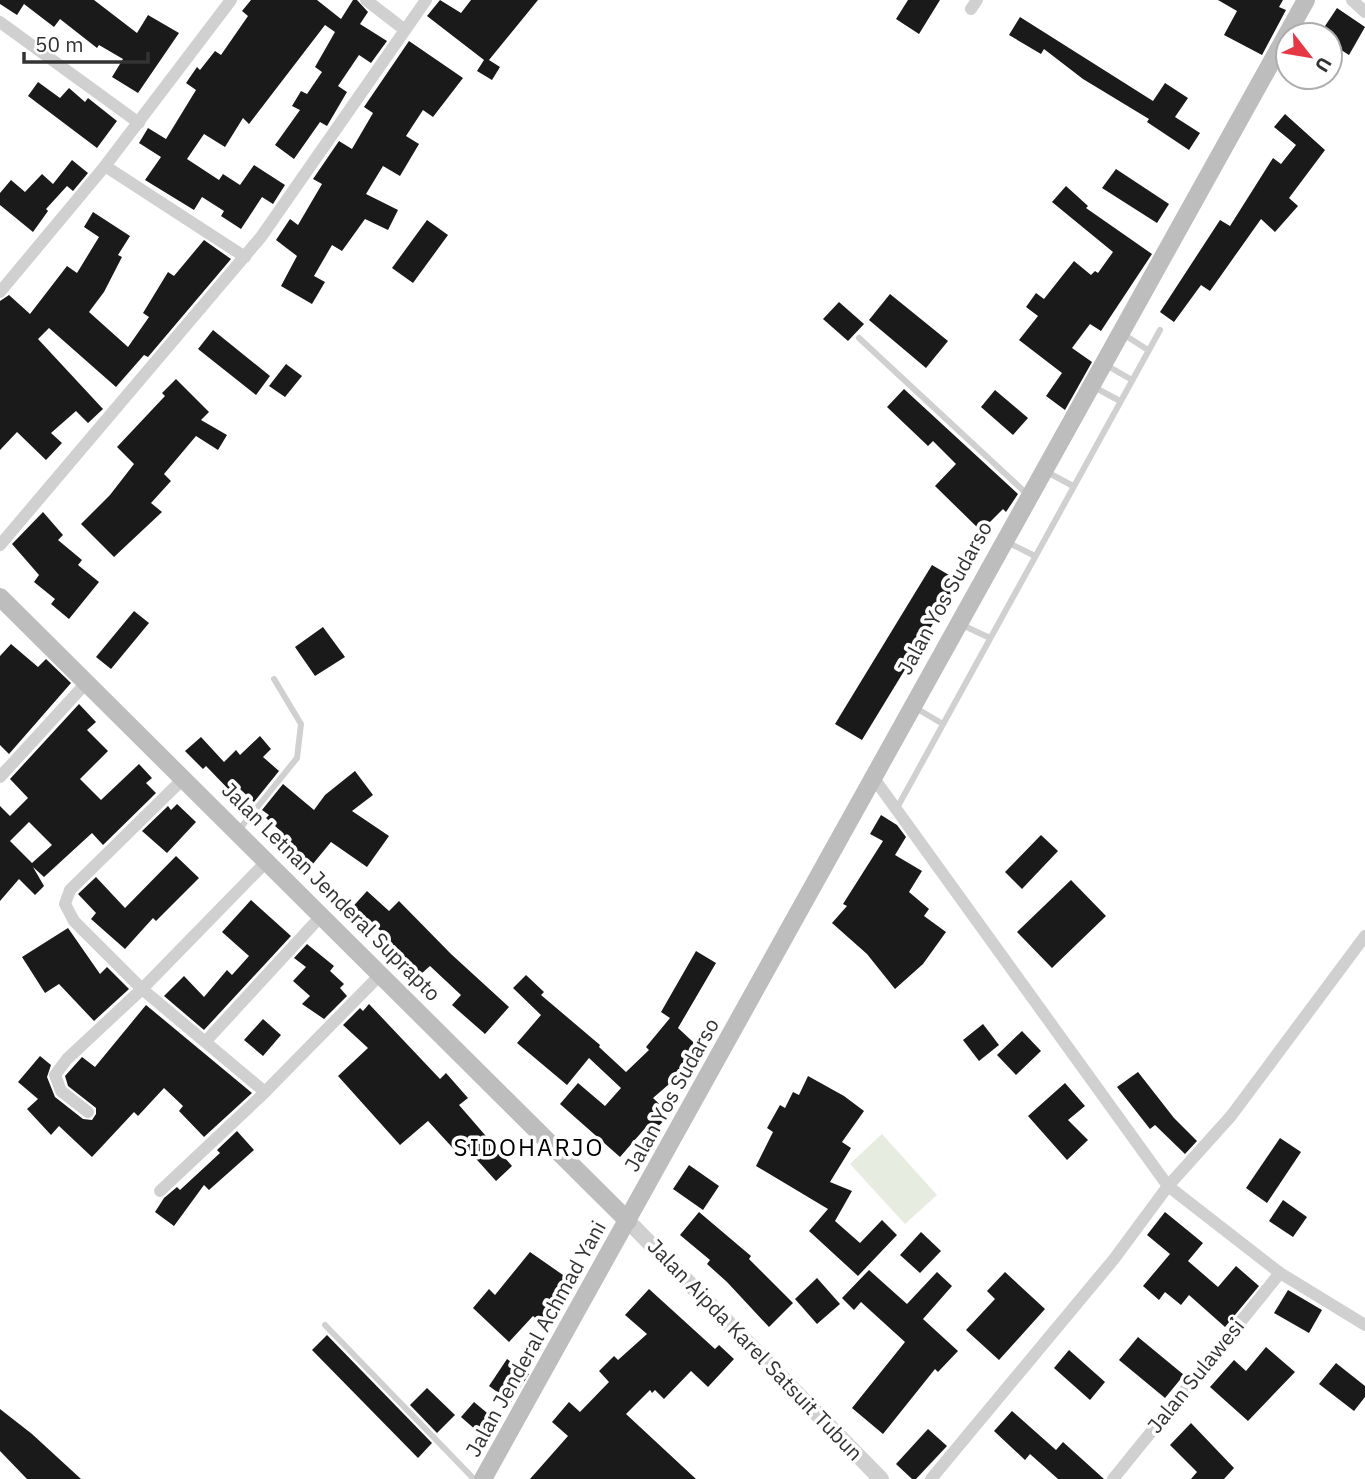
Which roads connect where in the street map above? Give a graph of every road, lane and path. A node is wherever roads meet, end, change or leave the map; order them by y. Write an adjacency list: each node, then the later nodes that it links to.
1 (231, 0): 9 (street)
2 (366, 0): 8 (street)
3 (426, 0): 8 (street)
4 (1306, 0): 14 (main road, Jalan Yos Sudarso)
5 (1352, 0): 6 (street)
6 (1365, 12)
7 (0, 22): 9 (street)
8 (405, 30): 11 (street)
9 (139, 123): 10 (street)
10 (106, 166): 11 (street); 12 (street)
11 (244, 257): 25 (street)
12 (0, 292)
13 (1160, 330): 16 (lane)
14 (1120, 332): 16 (lane); 17 (main road, Jalan Yos Sudarso)
15 (859, 338): 23 (lane)
16 (1148, 350): 18 (lane)
17 (1102, 363): 18 (lane); 19 (main road, Jalan Yos Sudarso)
18 (1132, 380): 20 (lane)
19 (1090, 385): 20 (lane); 21 (main road, Jalan Yos Sudarso)
20 (1120, 401): 22 (lane)
21 (1043, 469): 22 (lane); 23 (main road, Jalan Yos Sudarso)
22 (1073, 486): 26 (lane)
23 (1028, 495): 24 (main road, Jalan Yos Sudarso)
24 (1003, 540): 26 (lane); 28 (main road, Jalan Yos Sudarso)
25 (0, 545)
26 (1035, 556): 29 (lane)
27 (0, 597): 31 (main road, Jalan Letnan Jenderal Suprapto)
28 (958, 623): 29 (lane); 32 (main road, Jalan Yos Sudarso)
29 (990, 638): 33 (lane)
30 (275, 679): 38 (lane)
31 (87, 682): 34 (street); 36 (main road, Jalan Letnan Jenderal Suprapto)
32 (912, 706): 33 (lane); 35 (main road, Jalan Yos Sudarso)
33 (943, 724): 37 (lane)
34 (0, 777)
35 (873, 777): 37 (street); 49 (main road, Jalan Yos Sudarso)
36 (184, 778): 38 (main road, Jalan Letnan Jenderal Suprapto); 43 (street)
37 (896, 810): 47 (street)
38 (239, 831): 39 (main road, Jalan Letnan Jenderal Suprapto)
39 (268, 860): 40 (main road, Jalan Letnan Jenderal Suprapto); 43 (street)
40 (322, 915): 42 (main road, Jalan Letnan Jenderal Suprapto); 44 (street)
41 (1365, 936): 47 (street)
42 (382, 974): 45 (street); 49 (main road, Jalan Letnan Jenderal Suprapto)
43 (142, 989): 44 (street); 46 (street)
44 (206, 1041): 45 (street)
45 (265, 1092): 48 (street)
46 (88, 1112)
47 (1168, 1186): 50 (street); 56 (street)
48 (160, 1191)
49 (628, 1221): 54 (main road, Jalan Jenderal Achmad Yani); 55 (street, Jalan Aipda Karel Satsuit Tubun)
50 (1280, 1273): 52 (street); 57 (street, Jalan Sulawesi)
51 (325, 1325): 53 (lane)
52 (1365, 1325)
53 (474, 1479)
54 (483, 1479)
55 (881, 1479)
56 (931, 1479)
57 (1113, 1479)

